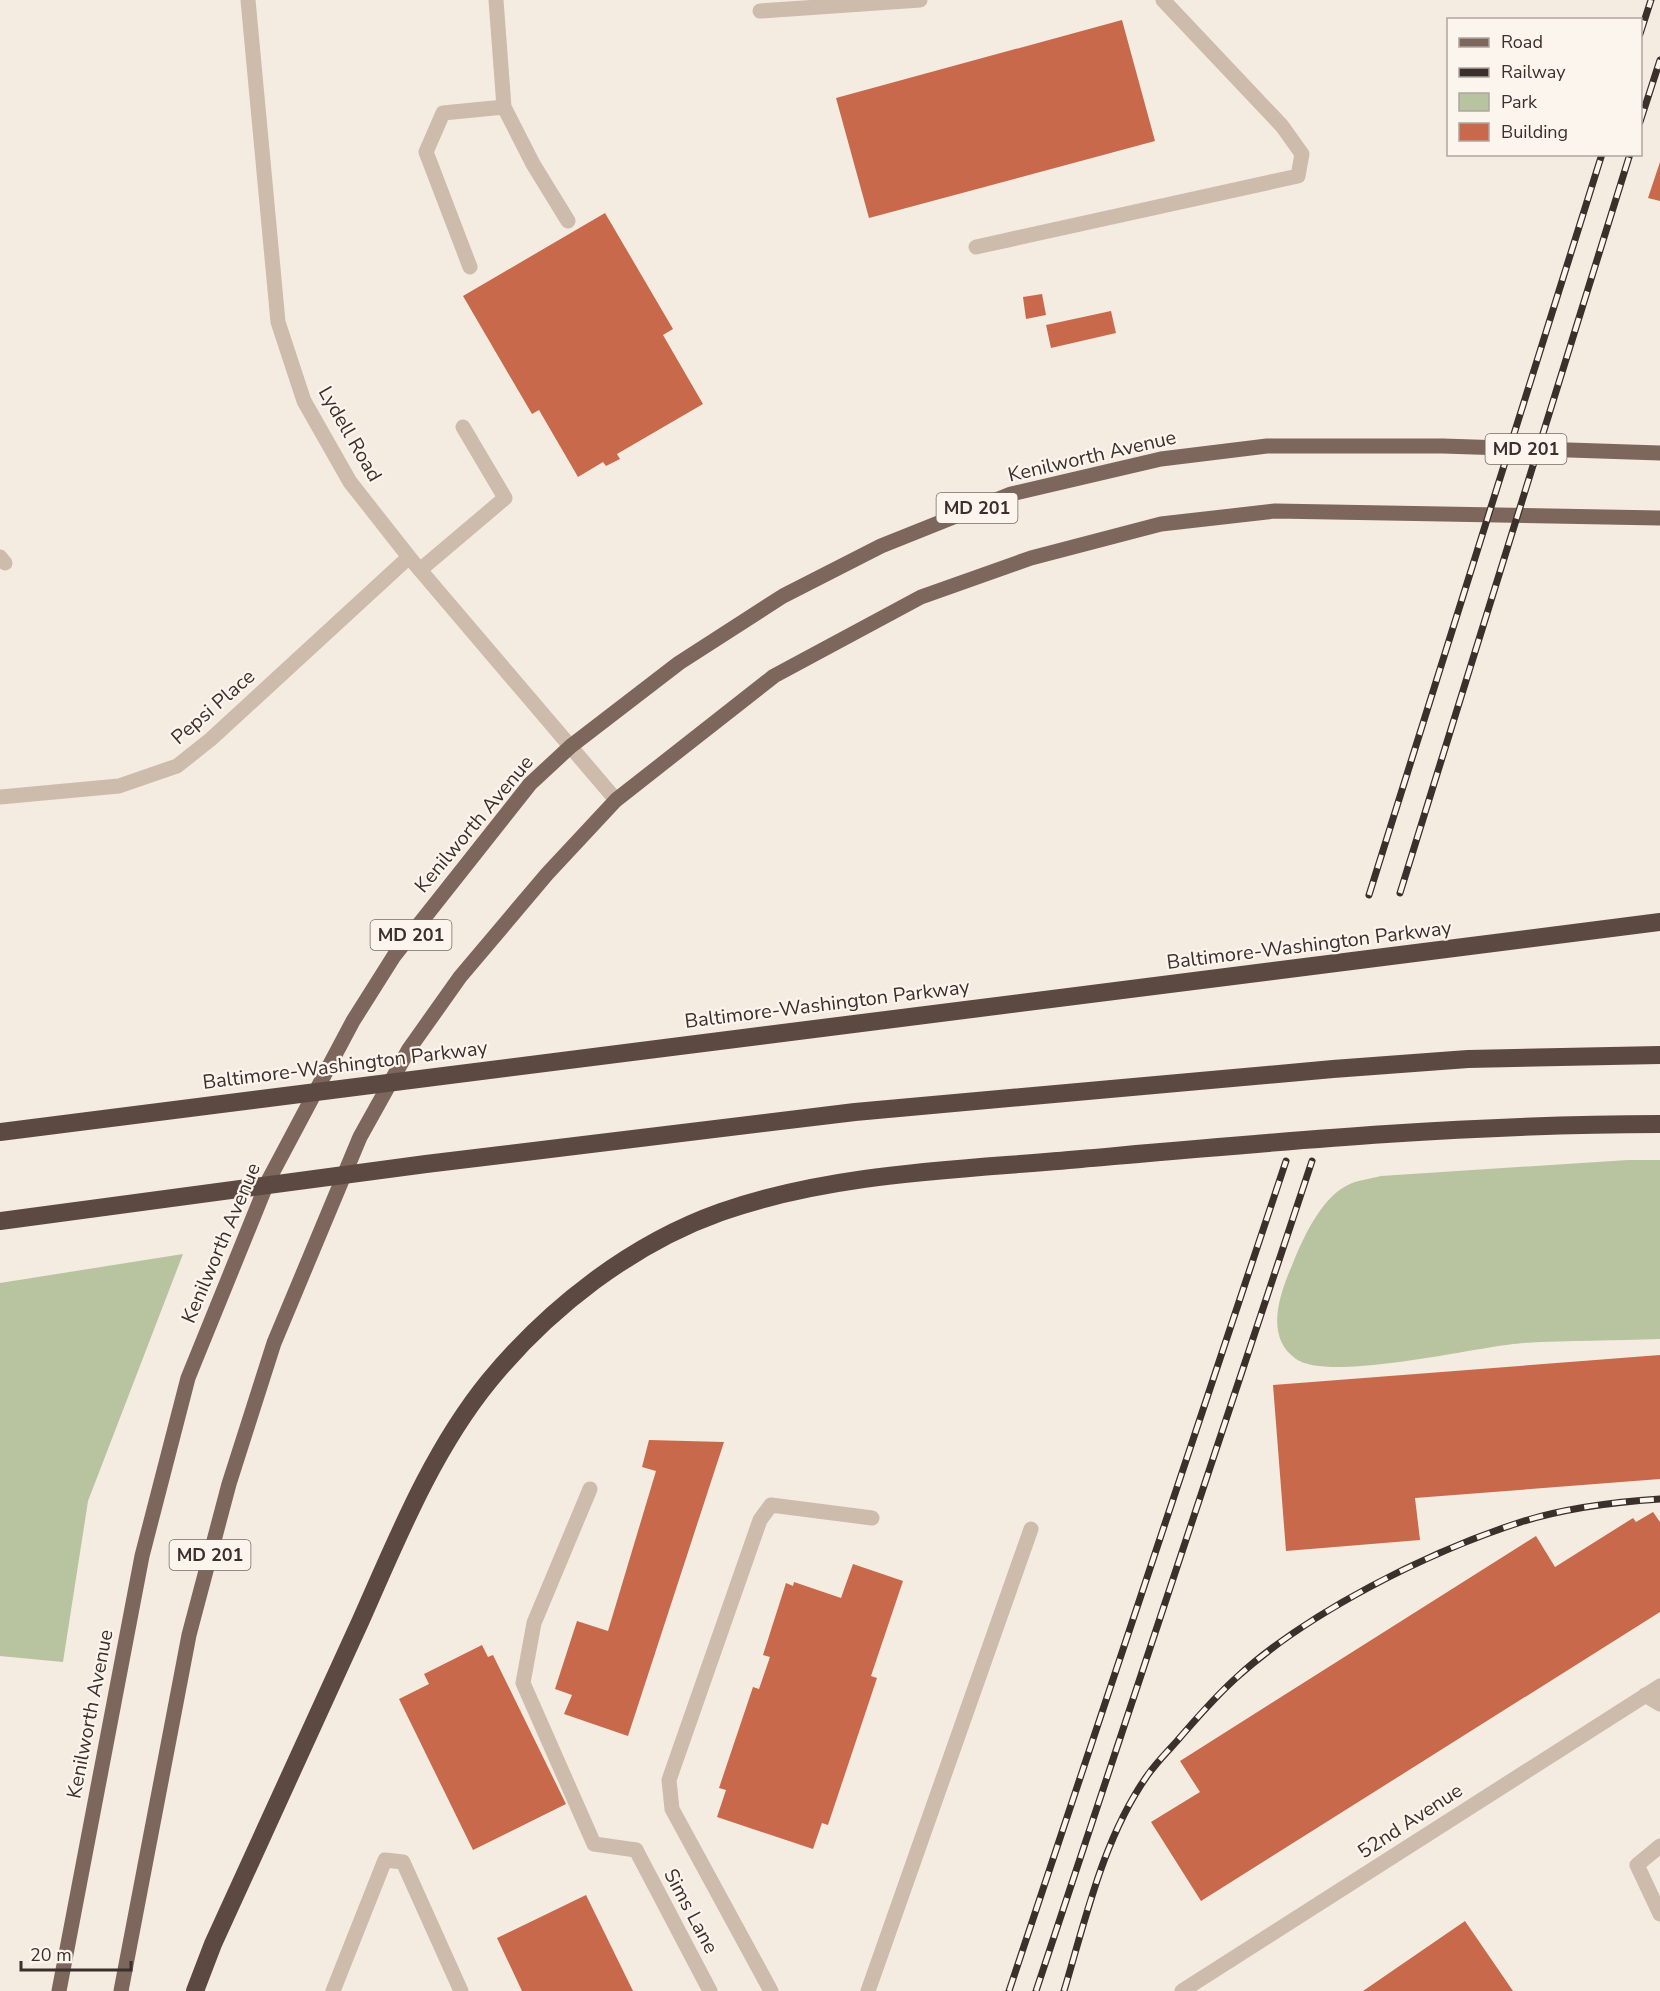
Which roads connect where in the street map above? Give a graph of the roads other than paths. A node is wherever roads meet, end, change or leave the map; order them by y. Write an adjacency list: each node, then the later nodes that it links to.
1 (248, 0): 13 (street, Lydell Road)
2 (496, 0): 6 (street)
3 (920, 0): 5 (street)
4 (1163, 0): 8 (street)
5 (760, 11)
6 (504, 107): 7 (street); 9 (street)
7 (568, 220)
8 (976, 247)
9 (470, 267)
10 (463, 427): 14 (street)
11 (1660, 453): 15 (main road, Kenilworth Avenue / MD 201)
12 (1660, 518): 17 (main road, MD 201)
13 (409, 557): 14 (street, Lydell Road); 16 (street, Pepsi Place)
14 (420, 570): 15 (street, Lydell Road)
15 (571, 746): 17 (street, Lydell Road); 31 (main road, Kenilworth Avenue / MD 201)
16 (0, 798)
17 (616, 801): 32 (main road, MD 201)
18 (1660, 922): 21 (highway, Baltimore-Washington Parkway)
19 (1660, 1055): 22 (highway)
20 (1660, 1124): 33 (highway)
21 (0, 1132)
22 (0, 1221)
23 (590, 1489): 36 (street, Sims Lane)
24 (872, 1518): 37 (street)
25 (1031, 1529): 38 (street)
26 (1660, 1686): 27 (street, 52nd Avenue)
27 (1645, 1695): 28 (street); 39 (street, 52nd Avenue)
28 (1660, 1704)
29 (1660, 1846): 30 (street)
30 (1660, 1914)
31 (59, 1991)
32 (121, 1991)
33 (195, 1991)
34 (333, 1991): 35 (street)
35 (461, 1991)
36 (710, 1991)
37 (771, 1991)
38 (868, 1991)
39 (1182, 1991)

